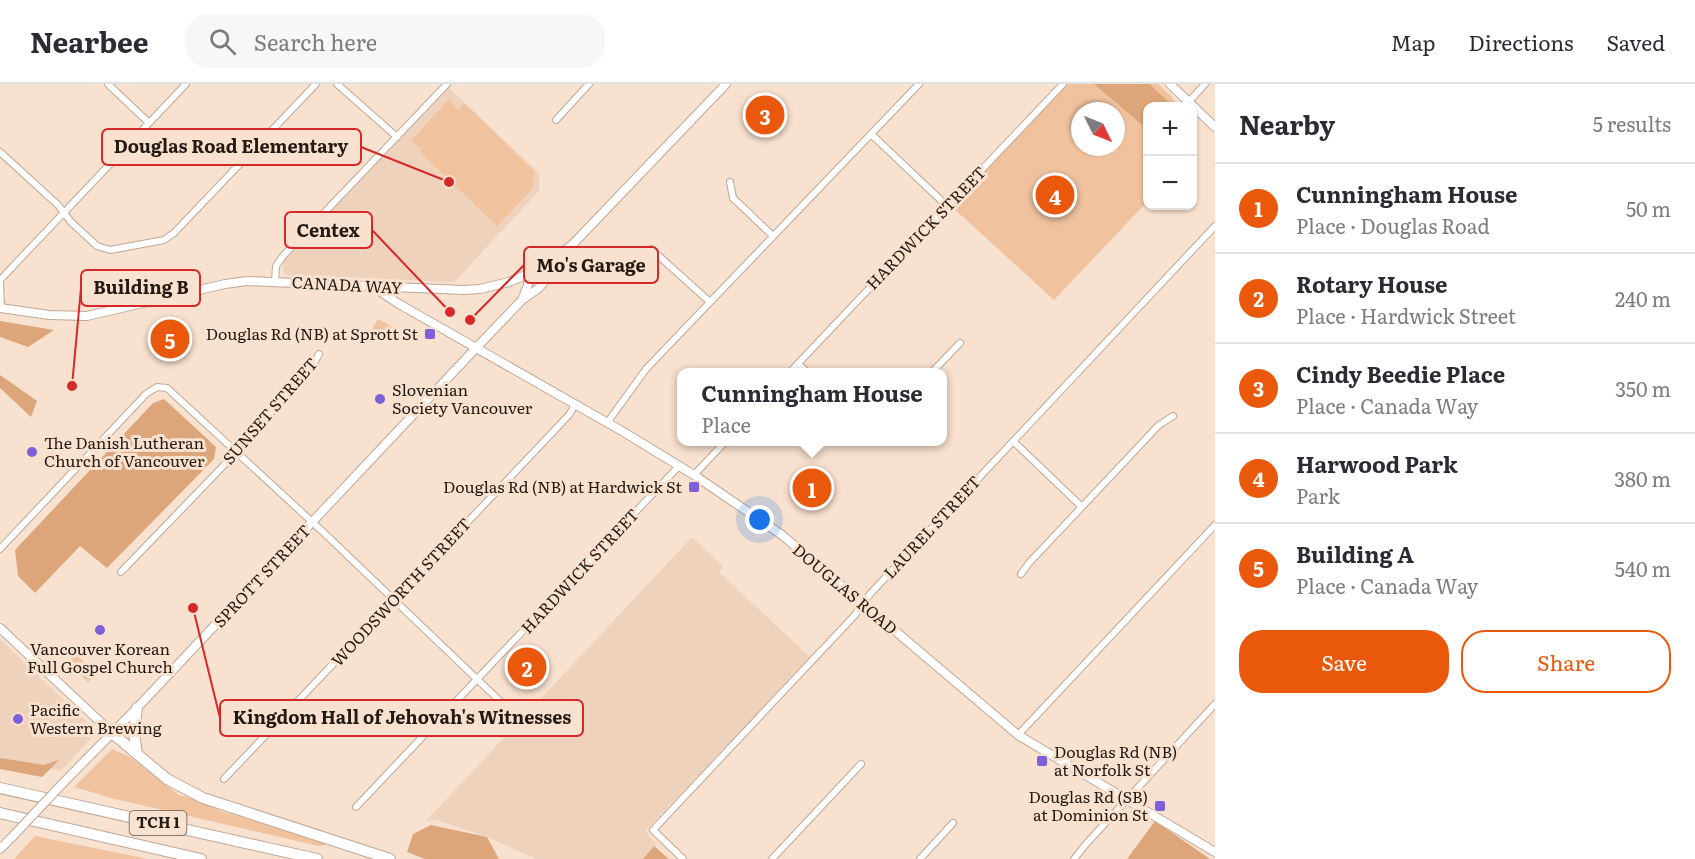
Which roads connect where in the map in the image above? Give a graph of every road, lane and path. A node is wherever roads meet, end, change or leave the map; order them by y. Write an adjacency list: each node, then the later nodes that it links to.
1 (108, 84): 16 (street)
2 (186, 84): 16 (street)
3 (316, 84): 23 (street)
4 (337, 84): 19 (street)
5 (447, 84): 19 (street)
6 (589, 84): 15 (street)
7 (726, 84): 27 (main road, CANADA WAY)
8 (919, 84): 18 (street)
9 (1063, 84): 22 (street, HARDWICK STREET)
10 (1170, 84): 12 (main road)
11 (1205, 84): 13 (street)
12 (1185, 102)
13 (1189, 102)
14 (1197, 112): 17 (main road)
15 (555, 120)
16 (149, 123): 23 (street)
17 (1215, 127)
18 (871, 134): 22 (street); 25 (street)
19 (397, 137): 30 (street)
20 (0, 152): 23 (street)
21 (730, 182): 25 (street)
22 (947, 206): 38 (street, HARDWICK STREET)
23 (64, 214): 29 (street)
24 (1215, 226): 45 (street, LAUREL STREET)
25 (772, 236): 33 (street)
26 (651, 249): 33 (street)
27 (561, 254): 28 (main road, CANADA WAY); 32 (main road, SPROTT STREET)
28 (528, 274): 31 (main road, CANADA WAY); 32 (main road)
29 (0, 281): 34 (street)
30 (275, 282): 31 (main road, CANADA WAY); 34 (main road, CANADA WAY)
31 (372, 286): 36 (main road, DOUGLAS ROAD)
32 (522, 300): 36 (main road, SPROTT STREET)
33 (710, 302): 44 (street)
34 (0, 308)
35 (960, 343): 41 (street)
36 (476, 348): 42 (main road, DOUGLAS ROAD); 51 (main road, SPROTT STREET)
37 (319, 354): 47 (street, SUNSET STREET)
38 (798, 364): 39 (street, HARDWICK STREET); 40 (street)
39 (794, 368)
40 (802, 368)
41 (936, 368)
42 (575, 405): 44 (main road, DOUGLAS ROAD); 56 (street, WOODSWORTH STREET)
43 (1173, 416): 50 (street)
44 (607, 423): 48 (main road, DOUGLAS ROAD)
45 (1013, 441): 50 (street); 57 (street, LAUREL STREET)
46 (720, 446): 49 (street)
47 (236, 452): 51 (street); 53 (street); 54 (street, SUNSET STREET)
48 (679, 466): 49 (main road, DOUGLAS ROAD); 59 (street, HARDWICK STREET)
49 (694, 475): 57 (main road, DOUGLAS ROAD)
50 (1082, 507): 55 (street)
51 (312, 523): 56 (street); 61 (main road, SPROTT STREET)
52 (1215, 525): 64 (street)
53 (0, 549)
54 (121, 572)
55 (1021, 574)
56 (393, 600): 59 (street); 67 (street, WOODSWORTH STREET)
57 (862, 604): 64 (main road, DOUGLAS ROAD); 78 (street, LAUREL STREET)
58 (0, 628): 63 (main road)
59 (477, 680): 62 (street); 70 (street, HARDWICK STREET)
60 (1215, 704): 69 (street)
61 (137, 708): 63 (main road, SPROTT STREET); 65 (highway)
62 (522, 722)
63 (112, 733): 65 (highway); 73 (main road, SPROTT STREET, bridge)
64 (1018, 735): 69 (main road, DOUGLAS ROAD)
65 (137, 754): 77 (highway)
66 (861, 764): 79 (street)
67 (224, 779)
68 (0, 788): 76 (highway, TCH 1)
69 (1127, 799): 74 (main road, DOUGLAS ROAD); 81 (street)
70 (356, 807)
71 (0, 813): 75 (highway, TCH 1)
72 (953, 823): 80 (street)
73 (0, 849)
74 (1215, 852)
75 (201, 859)
76 (317, 859)
77 (390, 859)
78 (683, 859)
79 (771, 859)
80 (920, 859)
81 (1074, 859)

